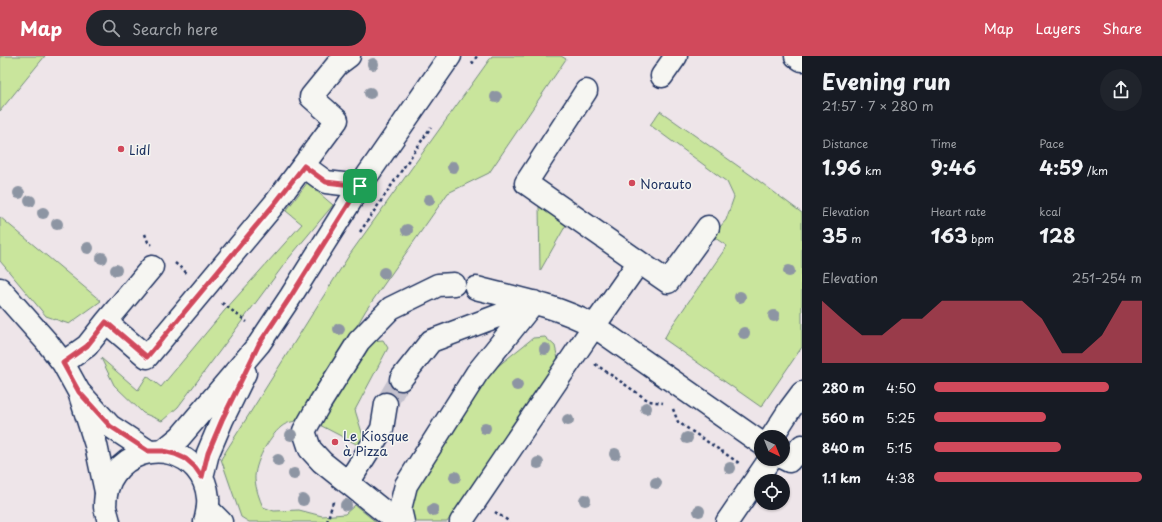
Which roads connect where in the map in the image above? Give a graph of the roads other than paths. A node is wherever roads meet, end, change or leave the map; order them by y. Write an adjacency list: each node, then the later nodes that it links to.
1 (349, 56): 8 (main road)
2 (450, 56): 9 (main road)
3 (676, 56): 6 (main road)
4 (796, 56): 5 (main road)
5 (802, 60)
6 (662, 76)
7 (586, 91): 11 (main road)
8 (304, 166): 9 (main road); 17 (main road)
9 (360, 186): 19 (main road)
10 (708, 227): 11 (main road)
11 (639, 262): 18 (main road)
12 (152, 267): 17 (main road)
13 (454, 284): 32 (main road)
14 (476, 288): 16 (main road)
15 (0, 289): 20 (main road)
16 (534, 302): 18 (main road); 21 (main road); 37 (main road)
17 (106, 322): 20 (main road)
18 (594, 326): 26 (main road); 38 (main road)
19 (259, 344): 28 (main road); 31 (main road)
20 (63, 363): 22 (main road)
21 (401, 379)
22 (79, 392): 28 (main road); 33 (main road)
23 (802, 393): 25 (main road)
24 (386, 404): 32 (main road)
25 (776, 430)
26 (754, 438)
27 (802, 446): 29 (main road)
28 (155, 451): 31 (main road); 33 (main road)
29 (790, 459)
30 (764, 467): 39 (main road)
31 (202, 477): 34 (main road)
32 (348, 483): 36 (main road)
33 (106, 492): 35 (main road)
34 (211, 518)
35 (109, 522)
36 (397, 522)
37 (403, 522)
38 (461, 522)
39 (727, 522)

